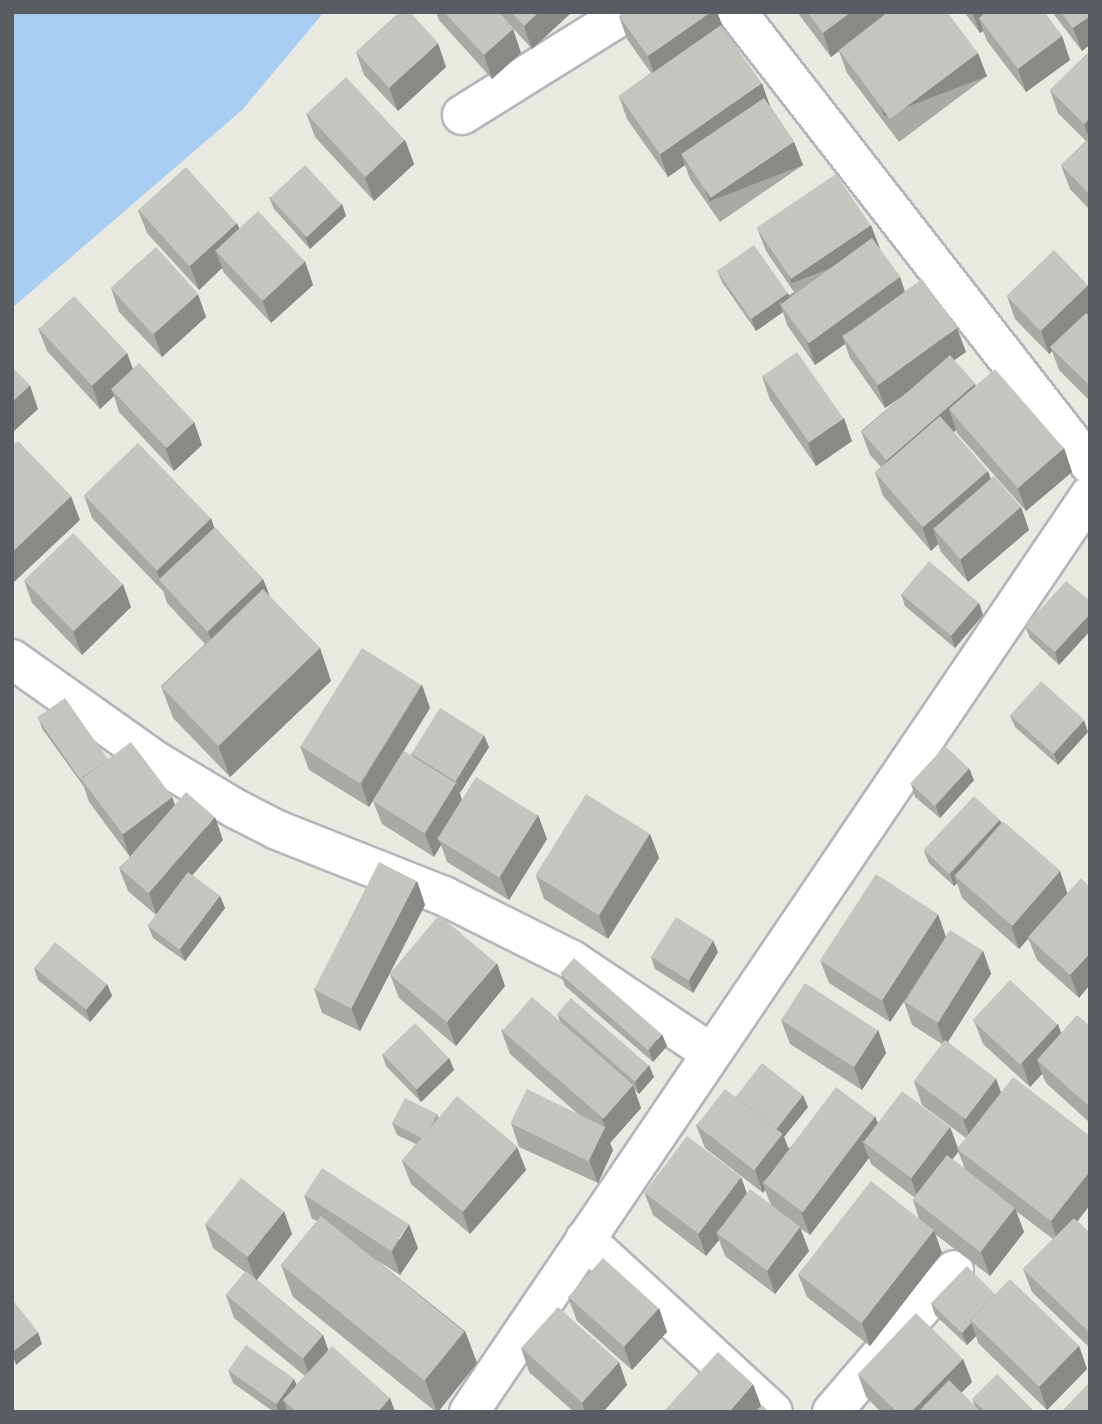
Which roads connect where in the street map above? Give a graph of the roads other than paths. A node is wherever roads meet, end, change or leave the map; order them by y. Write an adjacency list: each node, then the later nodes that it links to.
1 (628, 12): 3 (street)
2 (737, 12): 4 (street)
3 (462, 116)
4 (1090, 465)
5 (1090, 495): 7 (street)
6 (12, 659): 7 (street)
7 (711, 1053): 8 (street)
8 (585, 1239): 10 (street); 11 (street)
9 (954, 1270): 12 (street)
10 (469, 1412)
11 (773, 1412)
12 (832, 1412)

